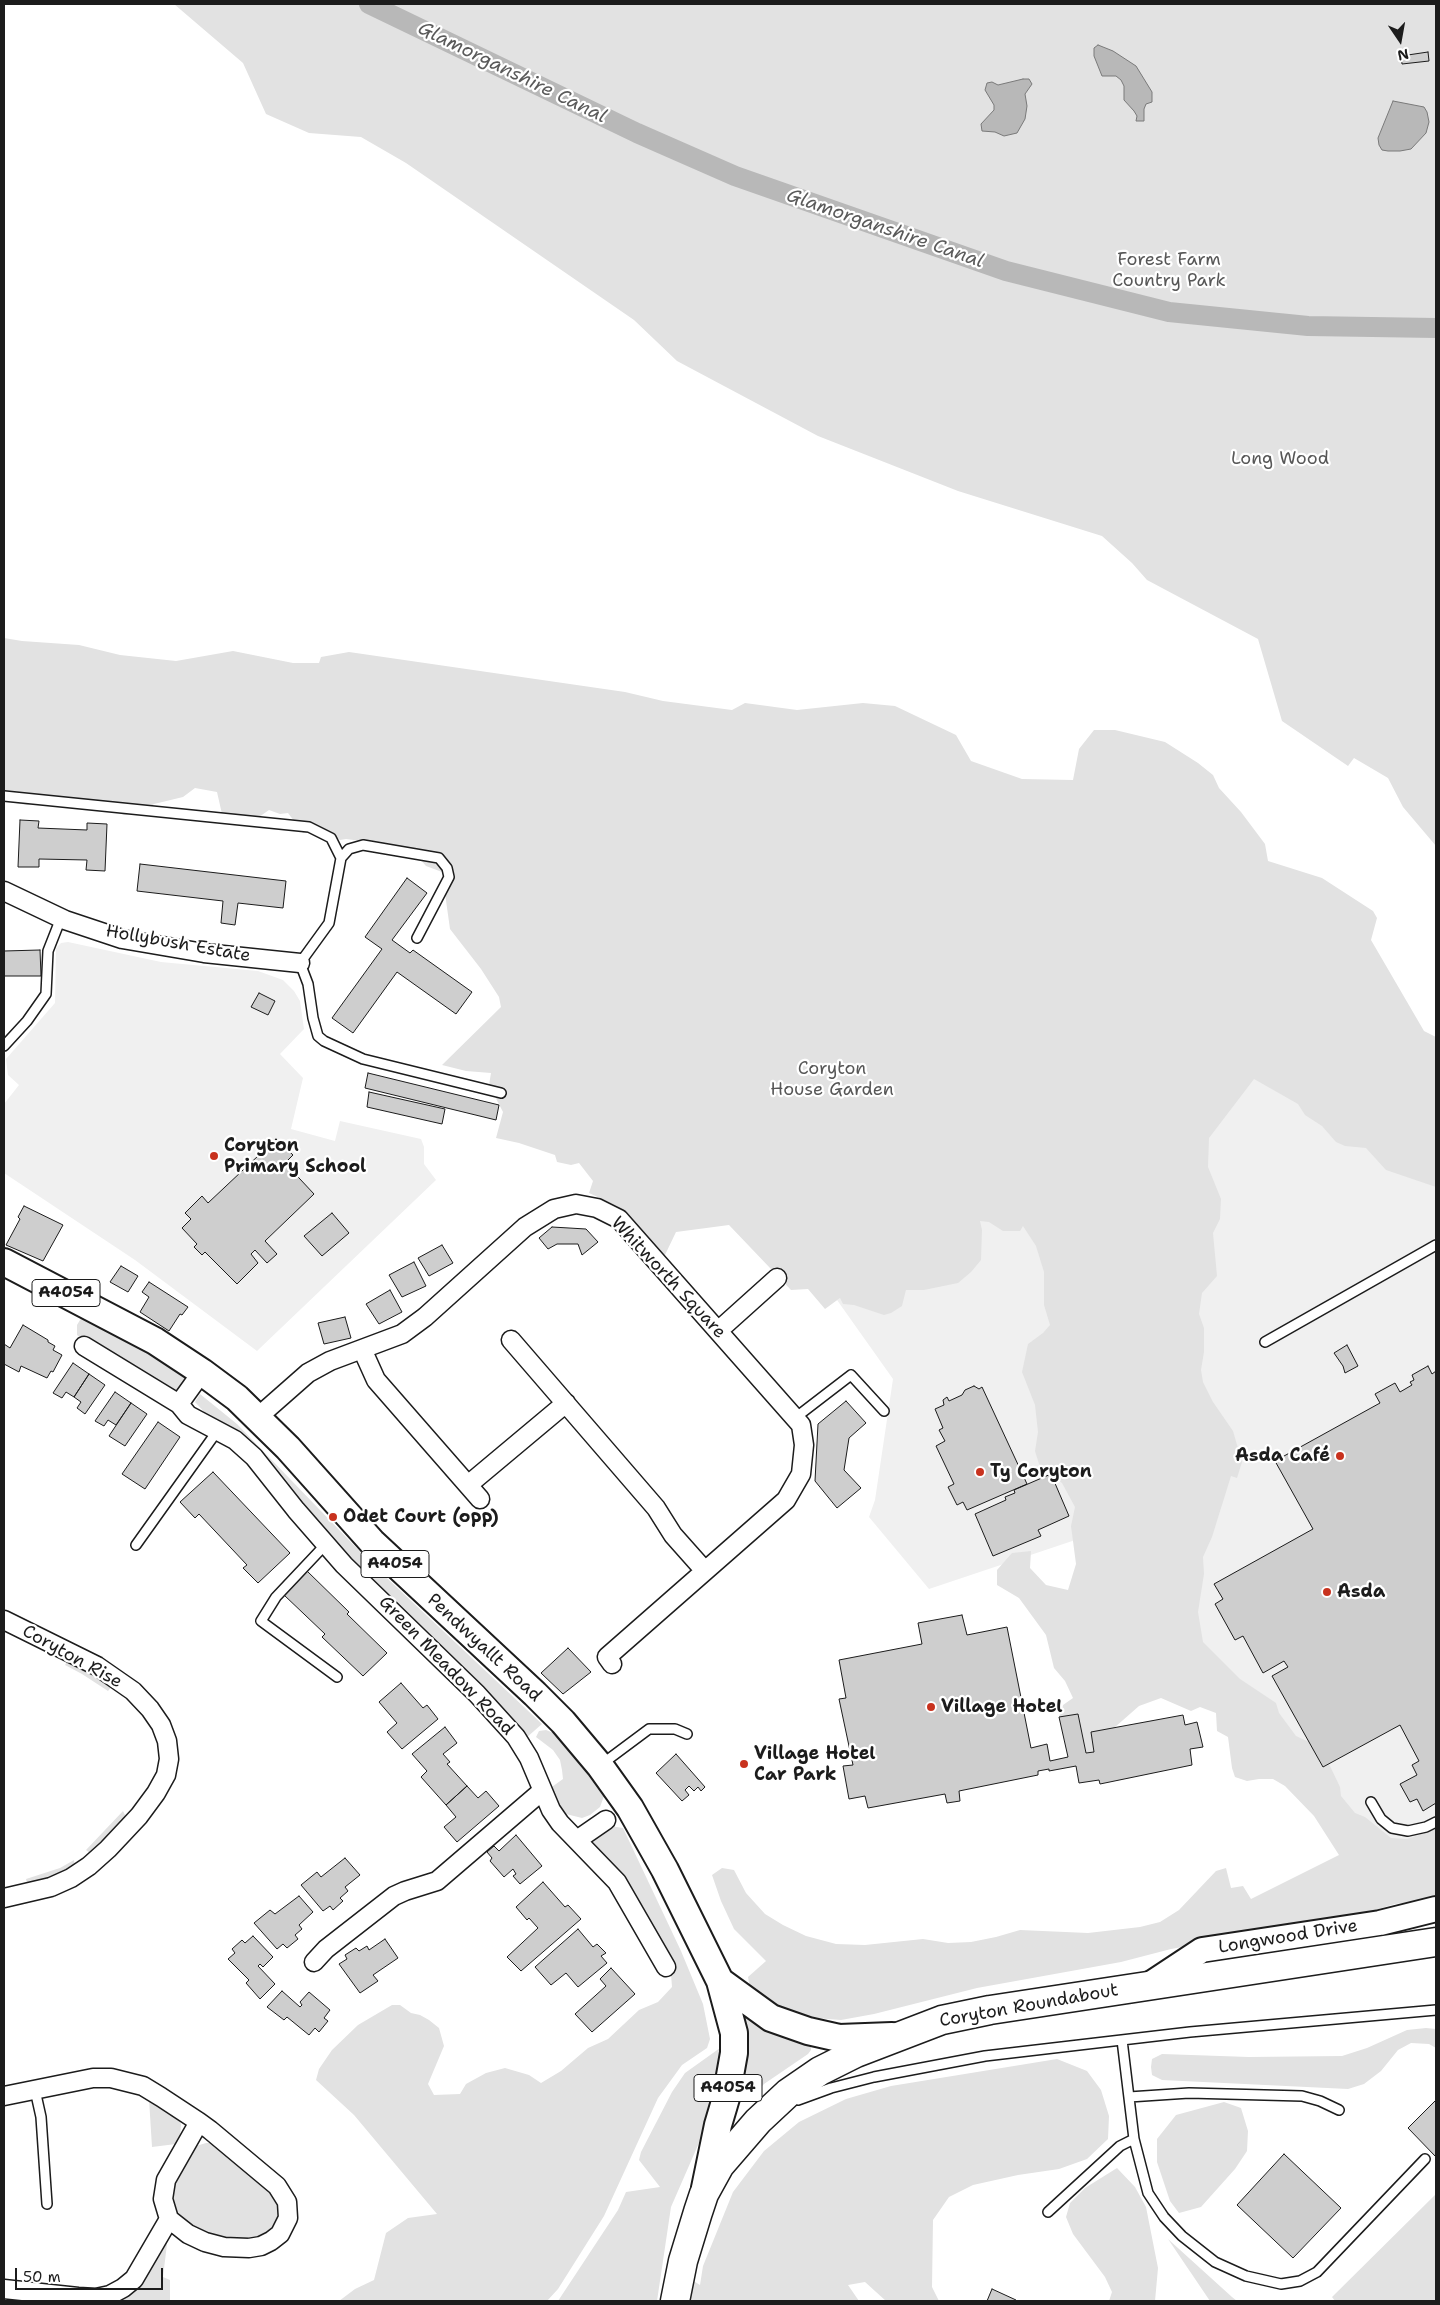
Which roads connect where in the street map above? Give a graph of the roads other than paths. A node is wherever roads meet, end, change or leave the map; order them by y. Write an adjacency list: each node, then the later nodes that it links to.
1 (4, 796): 2 (lane)
2 (341, 858): 5 (lane); 6 (lane)
3 (4, 891): 4 (street, Hollybush Estate)
4 (61, 918): 6 (street, Hollybush Estate); 7 (lane)
5 (417, 938)
6 (300, 963): 8 (lane)
7 (4, 1046)
8 (501, 1094)
9 (1436, 1245): 14 (lane)
10 (4, 1262): 17 (main road, Pendwyallt Road / A4054)
11 (777, 1278): 12 (street)
12 (718, 1331): 16 (street, Whitworth Square); 22 (street, Whitworth Square)
13 (511, 1340): 18 (street)
14 (1265, 1342)
15 (84, 1346): 19 (street, Green Meadow Road)
16 (362, 1349): 21 (street, Whitworth Square); 24 (street)
17 (202, 1372): 19 (street); 21 (main road, Pendwyallt Road / A4054)
18 (566, 1403): 24 (street); 28 (street)
19 (179, 1404): 23 (street, Green Meadow Road)
20 (884, 1411): 22 (lane)
21 (258, 1417): 33 (main road, Pendwyallt Road / A4054)
22 (795, 1418): 28 (street, Whitworth Square)
23 (218, 1430): 26 (street, Green Meadow Road); 27 (lane)
24 (468, 1486): 25 (street)
25 (480, 1499)
26 (326, 1544): 31 (lane); 34 (street, Green Meadow Road)
27 (136, 1545)
28 (705, 1571): 30 (street, Whitworth Square)
29 (4, 1620): 39 (street, Coryton Rise)
30 (612, 1664)
31 (337, 1677)
32 (687, 1734): 33 (lane)
33 (600, 1766): 44 (main road, Pendwyallt Road / A4054)
34 (542, 1791): 38 (street, Green Meadow Road); 42 (street)
35 (1371, 1802): 37 (lane)
36 (606, 1820): 38 (street)
37 (1436, 1822)
38 (577, 1840): 43 (street, Green Meadow Road)
39 (4, 1898)
40 (1436, 1909): 45 (street, Longwood Drive)
41 (1436, 1942): 45 (highway, Coryton Roundabout)
42 (314, 1962)
43 (666, 1967)
44 (720, 1981): 47 (main road, Pendwyallt Road / A4054); 57 (main road, Pendwyallt Road / A4054)
45 (1150, 1985): 47 (highway, Coryton Roundabout)
46 (1436, 2010): 48 (lane)
47 (896, 2036): 53 (highway, Coryton Roundabout)
48 (1122, 2040): 51 (lane); 53 (lane)
49 (35, 2090): 50 (street); 54 (street); 58 (lane)
50 (4, 2096)
51 (1129, 2097): 52 (lane); 55 (lane)
52 (1339, 2110)
53 (758, 2121): 57 (highway, Coryton Roundabout)
54 (199, 2122): 60 (street); 60 (street)
55 (1134, 2139): 56 (lane); 59 (lane)
56 (1425, 2160)
57 (704, 2194): 62 (highway, Coryton Roundabout)
58 (47, 2204)
59 (1048, 2212)
60 (169, 2219): 61 (street)
61 (4, 2289)
62 (676, 2301)

